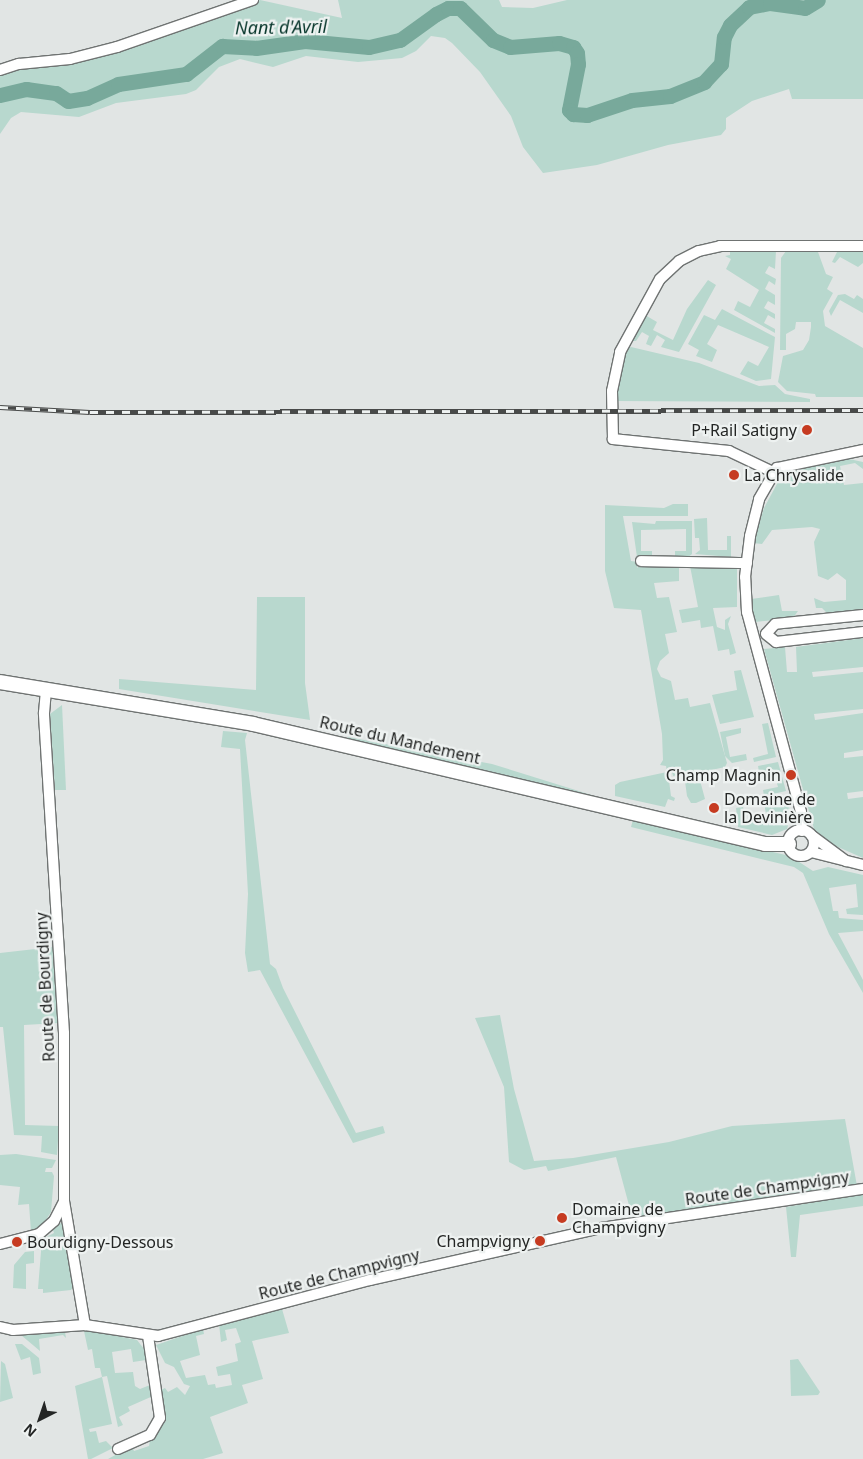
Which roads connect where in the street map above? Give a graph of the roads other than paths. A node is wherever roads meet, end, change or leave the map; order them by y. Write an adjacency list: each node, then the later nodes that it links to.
1 (253, 0): 2 (street)
2 (0, 70)
3 (863, 246): 5 (street)
4 (863, 450): 5 (street)
5 (774, 472): 7 (street)
6 (641, 561): 7 (street)
7 (747, 563): 12 (street)
8 (863, 614): 9 (street)
9 (785, 623): 11 (street); 13 (street)
10 (863, 632): 13 (street)
11 (766, 634): 12 (street); 13 (street)
12 (752, 636): 16 (street)
13 (788, 641)
14 (0, 682): 15 (main road, Route du Mandement)
15 (46, 689): 17 (main road, Route du Mandement); 22 (street, Route de Bourdigny)
16 (807, 833): 17 (street); 18 (street); 19 (street)
17 (789, 844): 18 (street)
18 (811, 852): 19 (street)
19 (847, 862): 20 (street)
20 (863, 865)
21 (863, 1189): 26 (street, Route de Champvigny)
22 (64, 1201): 23 (street); 24 (street, Route de Bourdigny)
23 (0, 1244)
24 (85, 1325): 25 (street, Route de Champvigny); 26 (street, Route de Champvigny)
25 (0, 1327)
26 (148, 1336): 27 (street)
27 (118, 1449)

